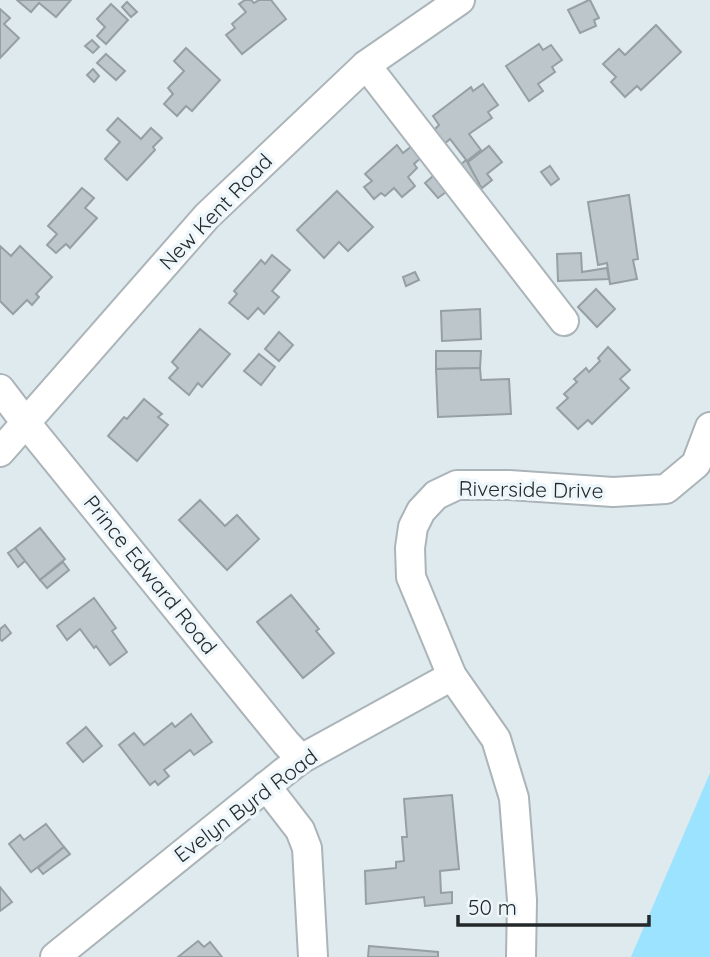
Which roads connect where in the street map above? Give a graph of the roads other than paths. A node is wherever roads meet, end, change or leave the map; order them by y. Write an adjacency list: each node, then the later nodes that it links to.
1 (460, 0): 2 (street, New Kent Road)
2 (366, 65): 3 (street); 5 (street, New Kent Road)
3 (564, 321)
4 (0, 389): 5 (street, Prince Edward Road)
5 (26, 423): 7 (street, New Kent Road); 9 (street, Prince Edward Road)
6 (710, 427): 8 (street, Riverside Drive)
7 (0, 452)
8 (452, 676): 9 (street, Evelyn Byrd Road); 13 (street, Riverside Drive)
9 (301, 759): 10 (street, Evelyn Byrd Road)
10 (267, 786): 11 (street, Evelyn Byrd Road); 12 (street)
11 (55, 957)
12 (313, 957)
13 (521, 957)

